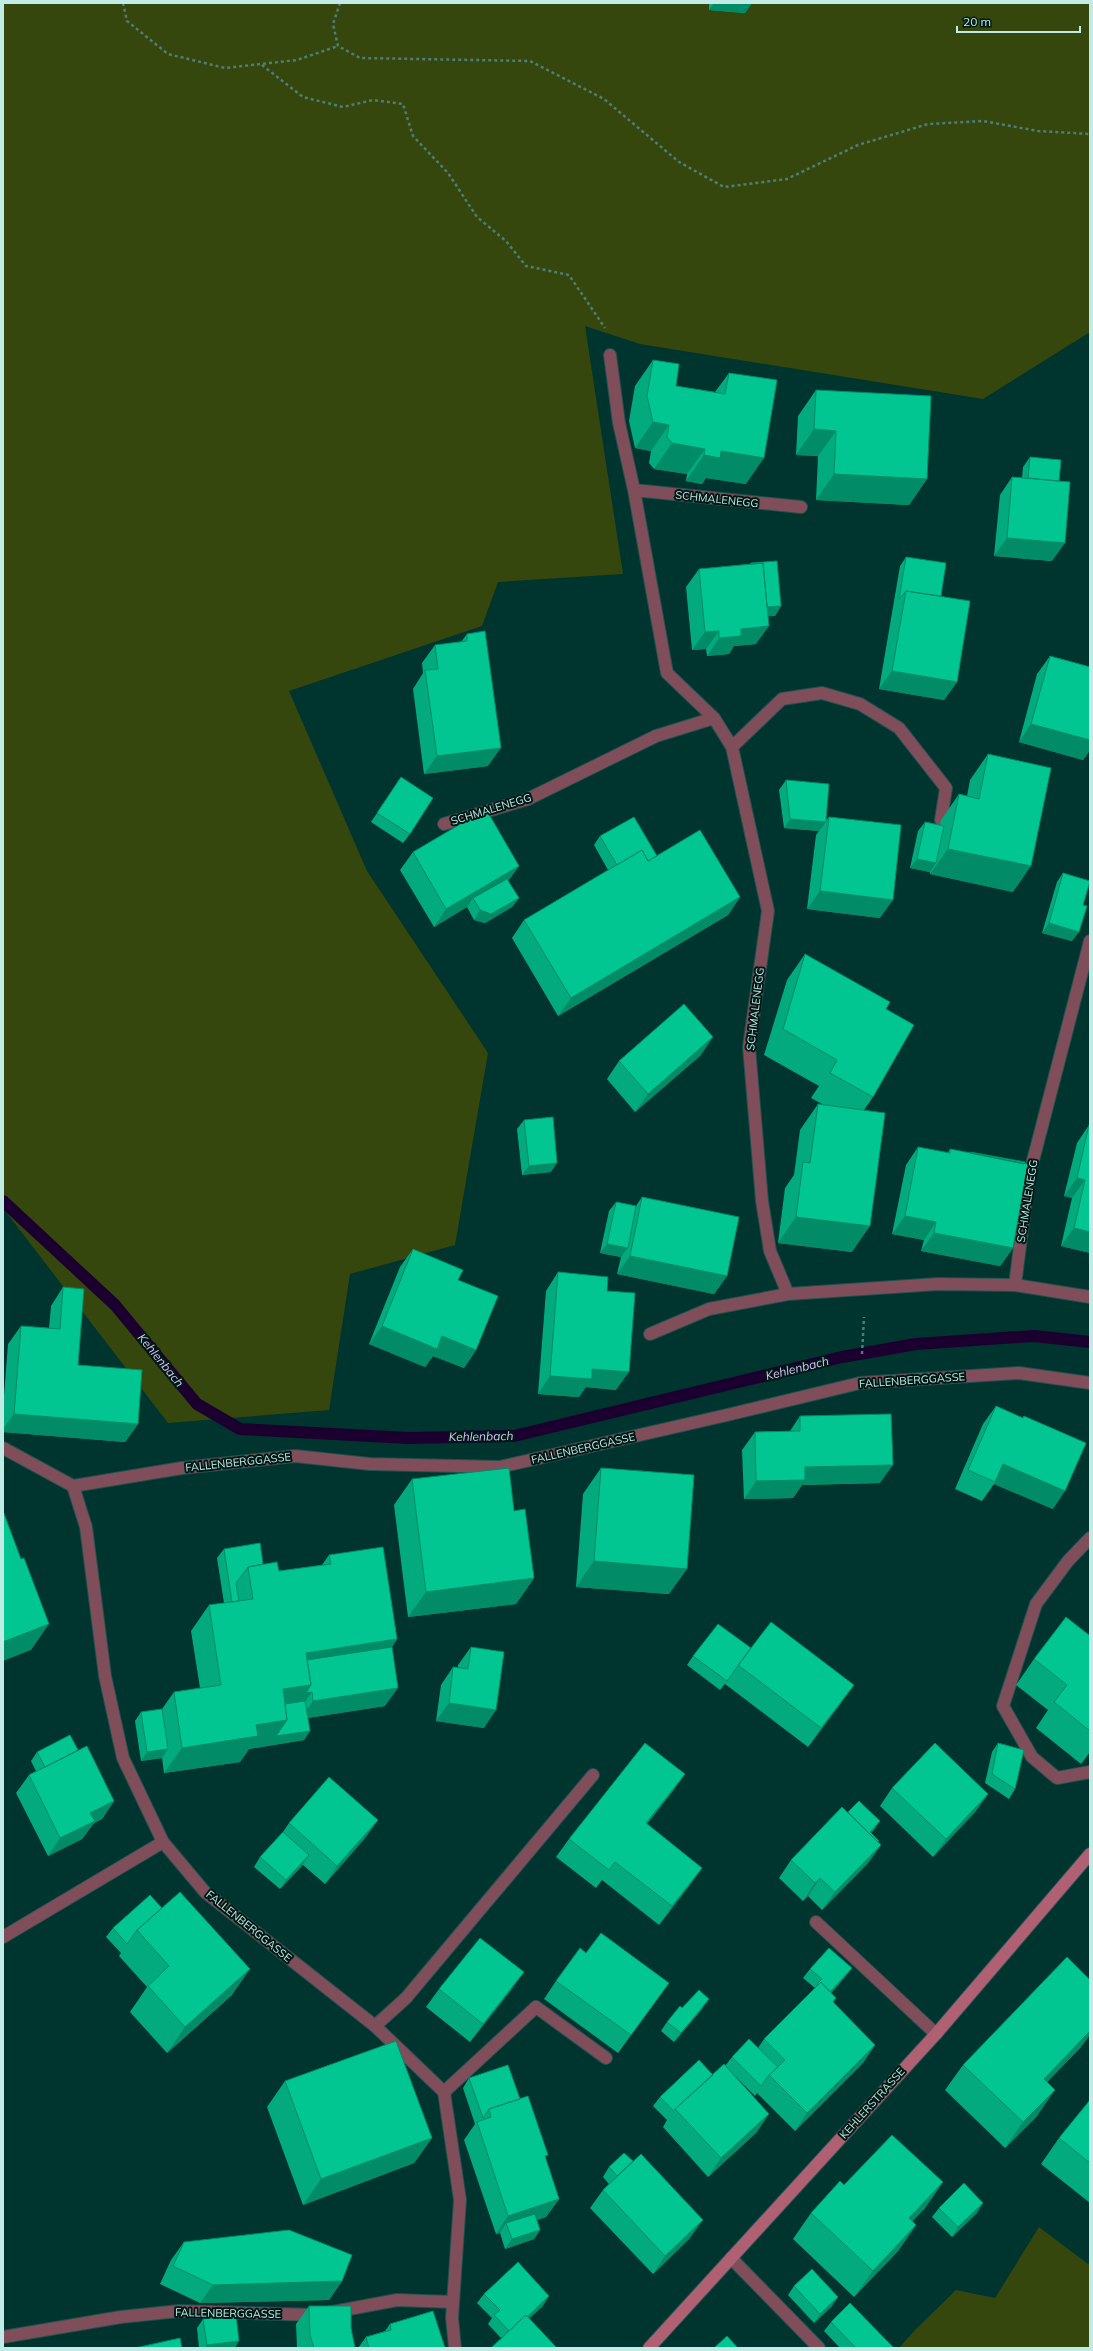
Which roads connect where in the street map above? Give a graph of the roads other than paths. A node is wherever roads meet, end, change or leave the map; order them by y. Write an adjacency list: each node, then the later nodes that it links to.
1 (610, 355): 2 (street, SCHMALENEGG)
2 (634, 490): 3 (street, SCHMALENEGG); 4 (street, SCHMALENEGG)
3 (801, 507)
4 (714, 718): 5 (street, SCHMALENEGG); 7 (street, SCHMALENEGG)
5 (732, 747): 6 (street); 11 (street, SCHMALENEGG)
6 (941, 820)
7 (444, 824)
8 (1090, 941): 9 (street, SCHMALENEGG)
9 (1088, 955): 10 (street, SCHMALENEGG)
10 (1015, 1285): 11 (street); 12 (street)
11 (788, 1294): 13 (street)
12 (1090, 1298)
13 (650, 1334)
14 (1090, 1383): 16 (street, FALLENBERGGASSE)
15 (3, 1448): 16 (street)
16 (73, 1486): 20 (street, FALLENBERGGASSE)
17 (1090, 1538): 18 (street)
18 (1090, 1772)
19 (593, 1775): 24 (street)
20 (163, 1842): 23 (street); 24 (street, FALLENBERGGASSE)
21 (1090, 1854): 25 (street, KEHLERSTRASSE)
22 (816, 1922): 25 (street)
23 (3, 1937)
24 (375, 2026): 27 (street, FALLENBERGGASSE)
25 (936, 2034): 28 (street, KEHLERSTRASSE)
26 (606, 2058): 27 (street)
27 (444, 2092): 29 (street)
28 (731, 2258): 32 (street, KEHLERSTRASSE); 33 (street)
29 (453, 2302): 30 (street, FALLENBERGGASSE); 31 (street)
30 (3, 2337)
31 (455, 2348)
32 (649, 2348)
33 (819, 2348)

